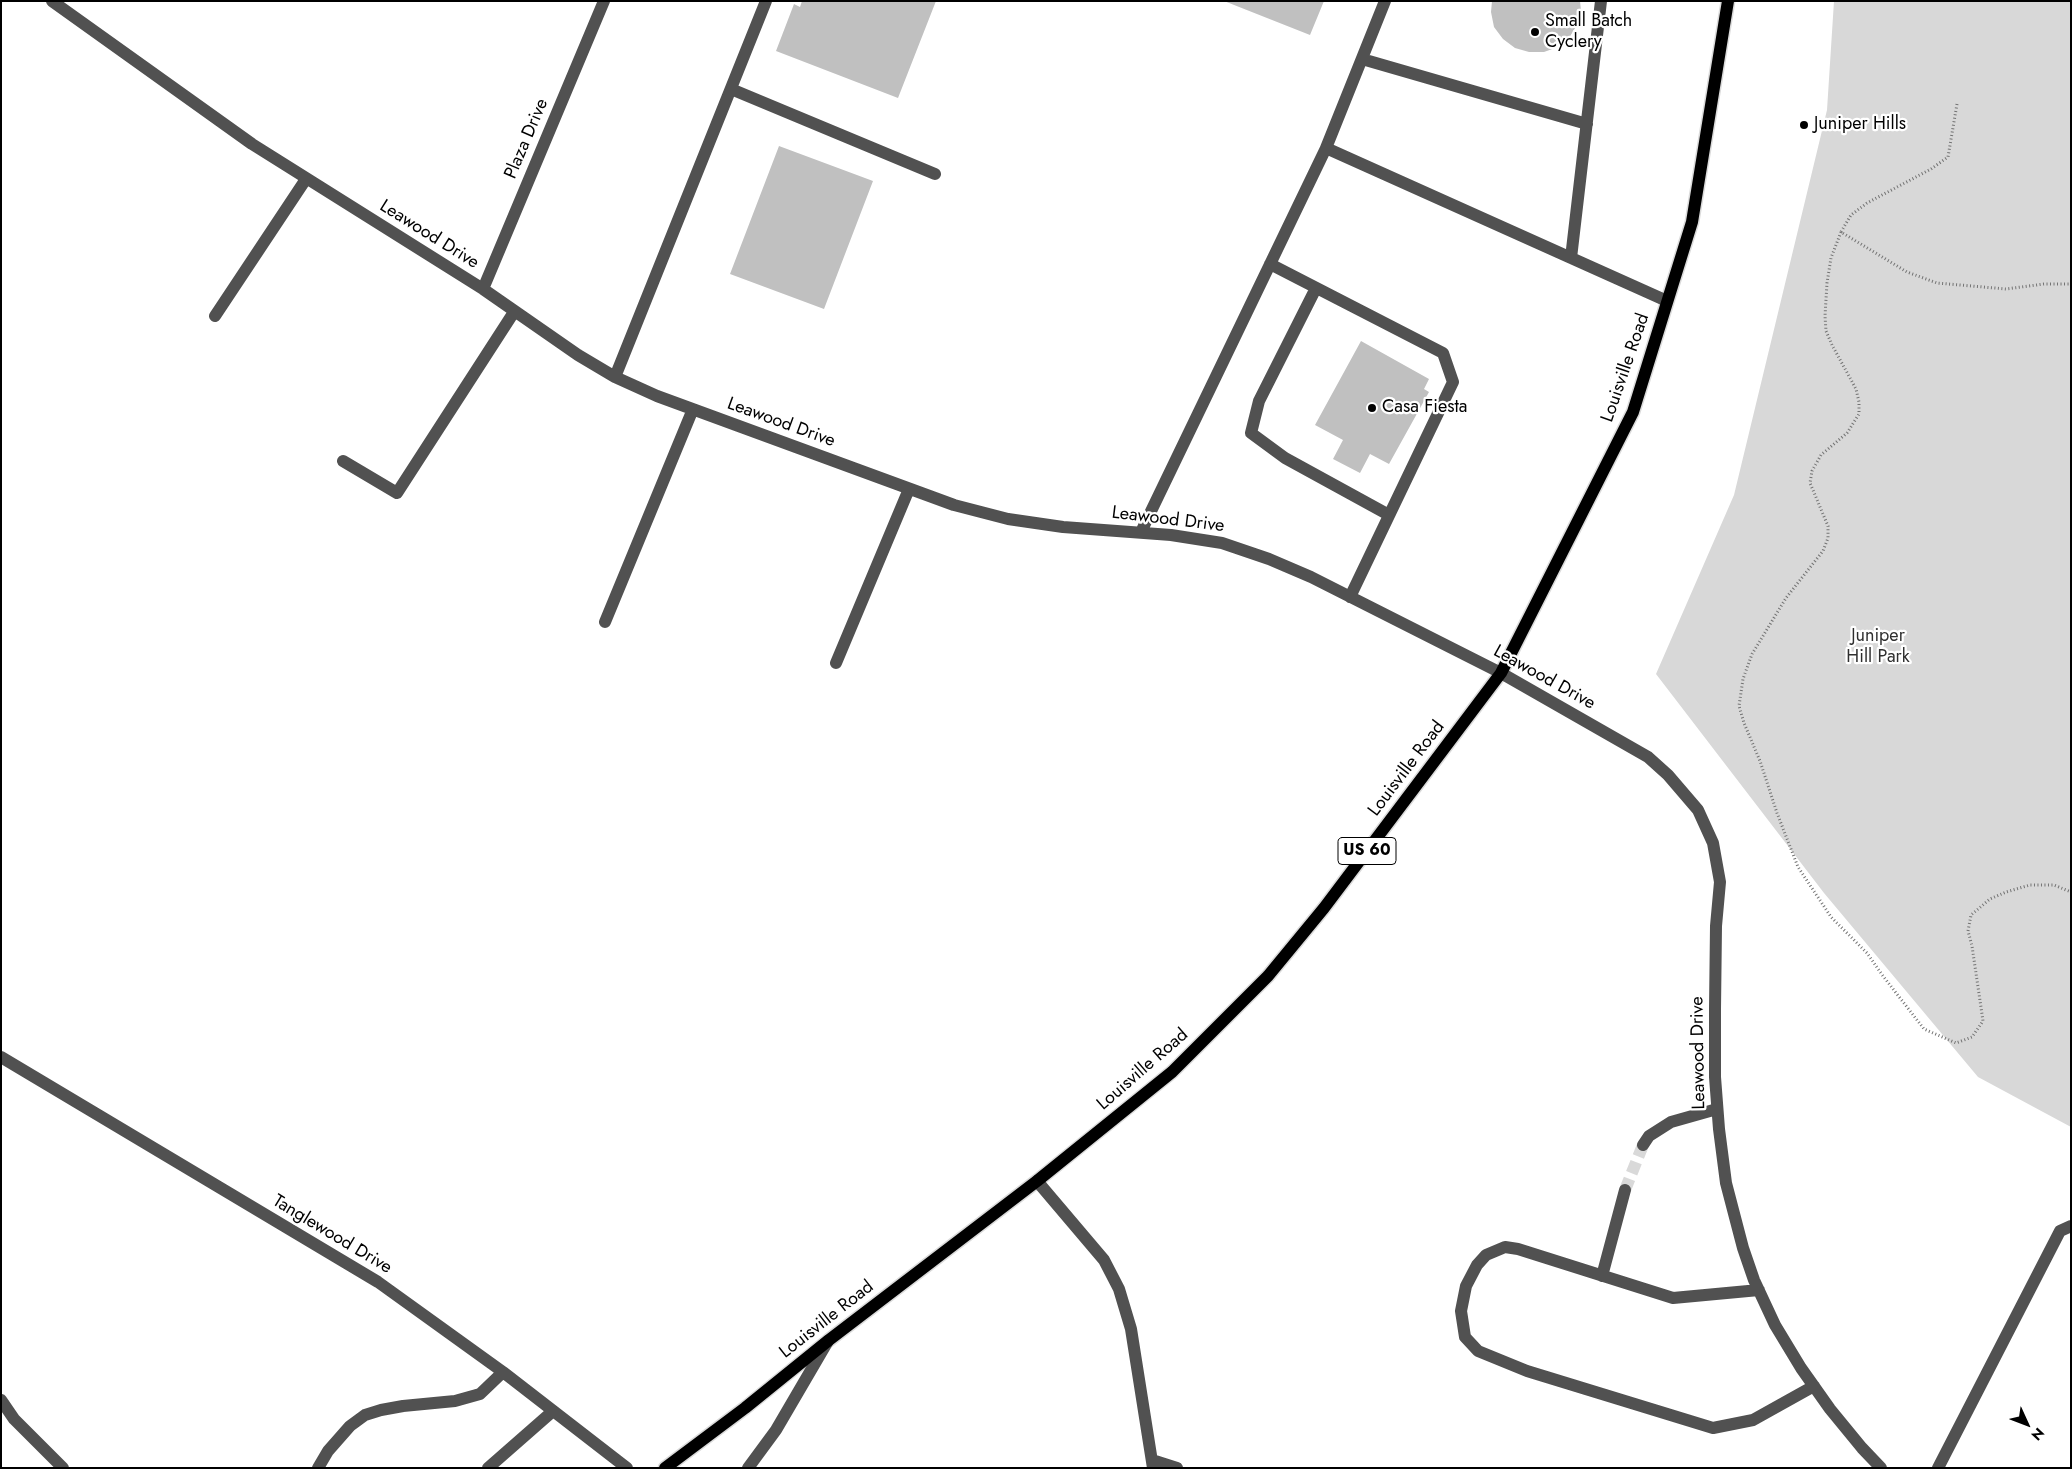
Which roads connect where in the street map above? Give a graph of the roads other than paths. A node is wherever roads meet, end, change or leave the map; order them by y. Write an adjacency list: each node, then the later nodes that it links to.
1 (52, 1): 12 (street, Leawood Drive)
2 (604, 1): 16 (street, Plaza Drive)
3 (766, 1): 8 (street)
4 (1385, 1): 7 (street)
5 (1601, 1): 9 (street)
6 (1728, 1): 17 (main road, Louisville Road / US 60)
7 (1362, 59): 9 (street); 10 (street)
8 (731, 88): 11 (street); 20 (street)
9 (1586, 124): 13 (street)
10 (1326, 148): 13 (street); 14 (street)
11 (935, 174)
12 (306, 179): 16 (street, Leawood Drive); 19 (street)
13 (1571, 258): 17 (street)
14 (1270, 264): 15 (street); 25 (street)
15 (1316, 288): 24 (street); 24 (street)
16 (483, 290): 18 (street, Leawood Drive)
17 (1667, 301): 29 (main road, Louisville Road / US 60)
18 (514, 312): 20 (street, Leawood Drive); 22 (street)
19 (214, 316)
20 (615, 377): 21 (street, Leawood Drive)
21 (693, 409): 23 (street, Leawood Drive); 27 (street)
22 (343, 461)
23 (909, 490): 25 (street, Leawood Drive); 28 (street)
24 (1389, 516): 26 (street)
25 (1141, 532): 26 (street, Leawood Drive)
26 (1350, 597): 29 (street, Leawood Drive)
27 (604, 622)
28 (836, 663)
29 (1501, 673): 31 (street, Leawood Drive); 33 (main road, Louisville Road / US 60)
30 (1, 1057): 39 (street, Tanglewood Drive)
31 (1717, 1109): 32 (street); 37 (street, Leawood Drive)
32 (1643, 1145)
33 (1038, 1182): 38 (main road, Louisville Road / US 60); 43 (street)
34 (1625, 1190): 36 (street)
35 (2071, 1226): 52 (street)
36 (1602, 1276): 37 (street); 40 (street)
37 (1759, 1290): 40 (street, Leawood Drive)
38 (829, 1340): 48 (main road, Louisville Road / US 60); 49 (street)
39 (503, 1372): 42 (street, Tanglewood Drive); 45 (street)
40 (1814, 1386): 51 (street, Leawood Drive)
41 (1, 1400): 44 (street)
42 (553, 1411): 46 (street); 47 (street, Tanglewood Drive)
43 (1152, 1464): 50 (street)
44 (63, 1468)
45 (318, 1468)
46 (488, 1468)
47 (627, 1468)
48 (665, 1468)
49 (748, 1468)
50 (1177, 1468)
51 (1881, 1468)
52 (1938, 1468)

